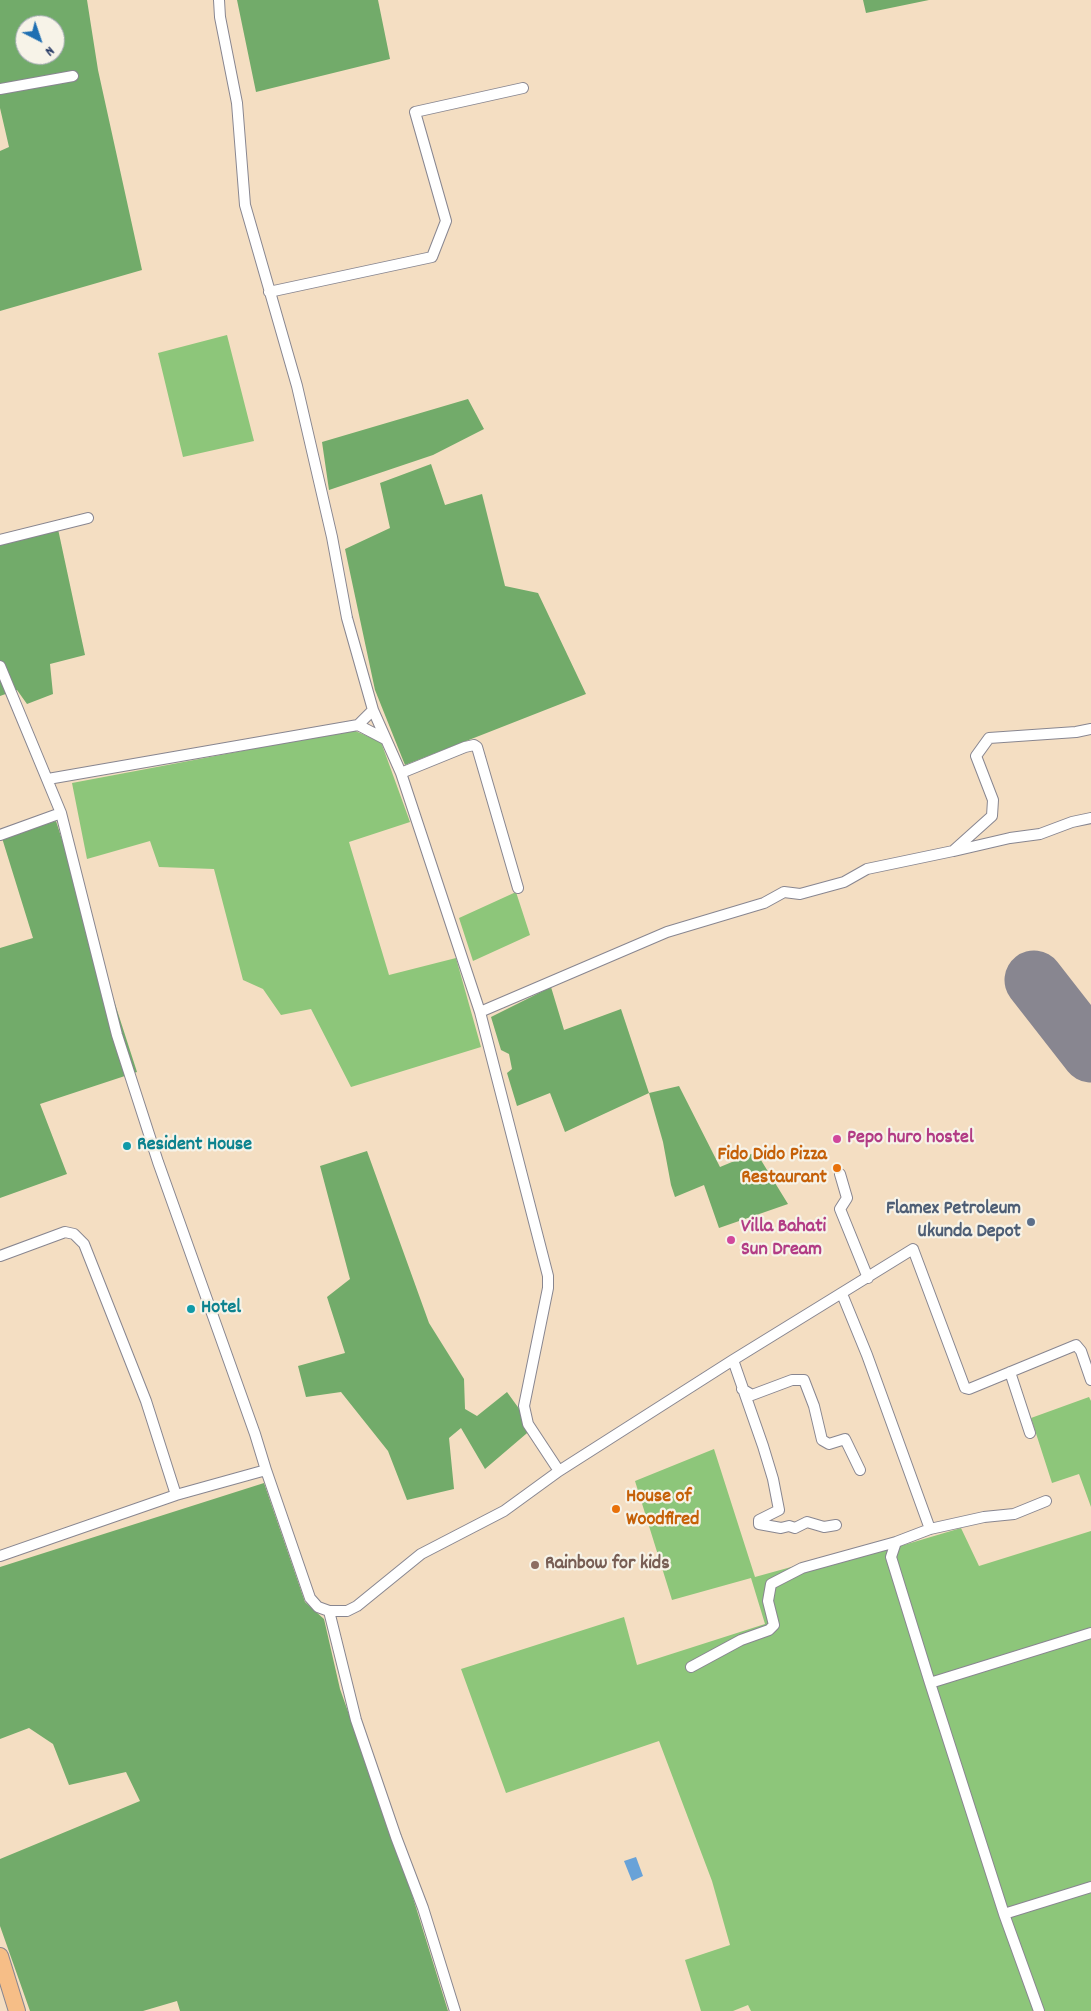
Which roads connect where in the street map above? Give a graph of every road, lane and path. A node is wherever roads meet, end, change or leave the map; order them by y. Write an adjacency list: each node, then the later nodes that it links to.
1 (219, 0): 5 (street)
2 (73, 76): 4 (street)
3 (523, 88): 5 (street)
4 (0, 89)
5 (269, 292): 9 (street)
6 (88, 518): 7 (street)
7 (0, 540)
8 (0, 666): 14 (street)
9 (373, 710): 10 (street); 12 (street)
10 (358, 725): 12 (street); 14 (street)
11 (1091, 728): 18 (street)
12 (385, 739): 13 (street)
13 (400, 773): 19 (street); 20 (street)
14 (48, 779): 15 (street)
15 (61, 813): 17 (street); 30 (street)
16 (1091, 818): 18 (street)
17 (0, 834)
18 (953, 851): 20 (street)
19 (518, 888)
20 (480, 1012): 32 (street)
21 (840, 1174): 23 (street)
22 (0, 1256): 33 (street)
23 (868, 1278): 24 (street); 26 (street)
24 (842, 1294): 25 (street); 36 (street)
25 (733, 1360): 28 (street); 32 (street)
26 (1010, 1372): 27 (street); 29 (street)
27 (1091, 1380)
28 (742, 1389): 31 (street); 35 (street)
29 (1030, 1433)
30 (266, 1470): 33 (street); 39 (street)
31 (860, 1470)
32 (559, 1471): 39 (street)
33 (176, 1495): 38 (street)
34 (1046, 1501): 36 (street)
35 (836, 1525)
36 (930, 1530): 37 (street)
37 (896, 1542): 41 (street); 42 (street)
38 (0, 1556)
39 (330, 1611): 47 (street)
40 (1091, 1633): 42 (street)
41 (691, 1666)
42 (930, 1683): 44 (street)
43 (1091, 1887): 44 (street)
44 (1004, 1914): 48 (street)
45 (0, 1956): 46 (main road)
46 (16, 2011)
47 (455, 2011)
48 (1039, 2011)

